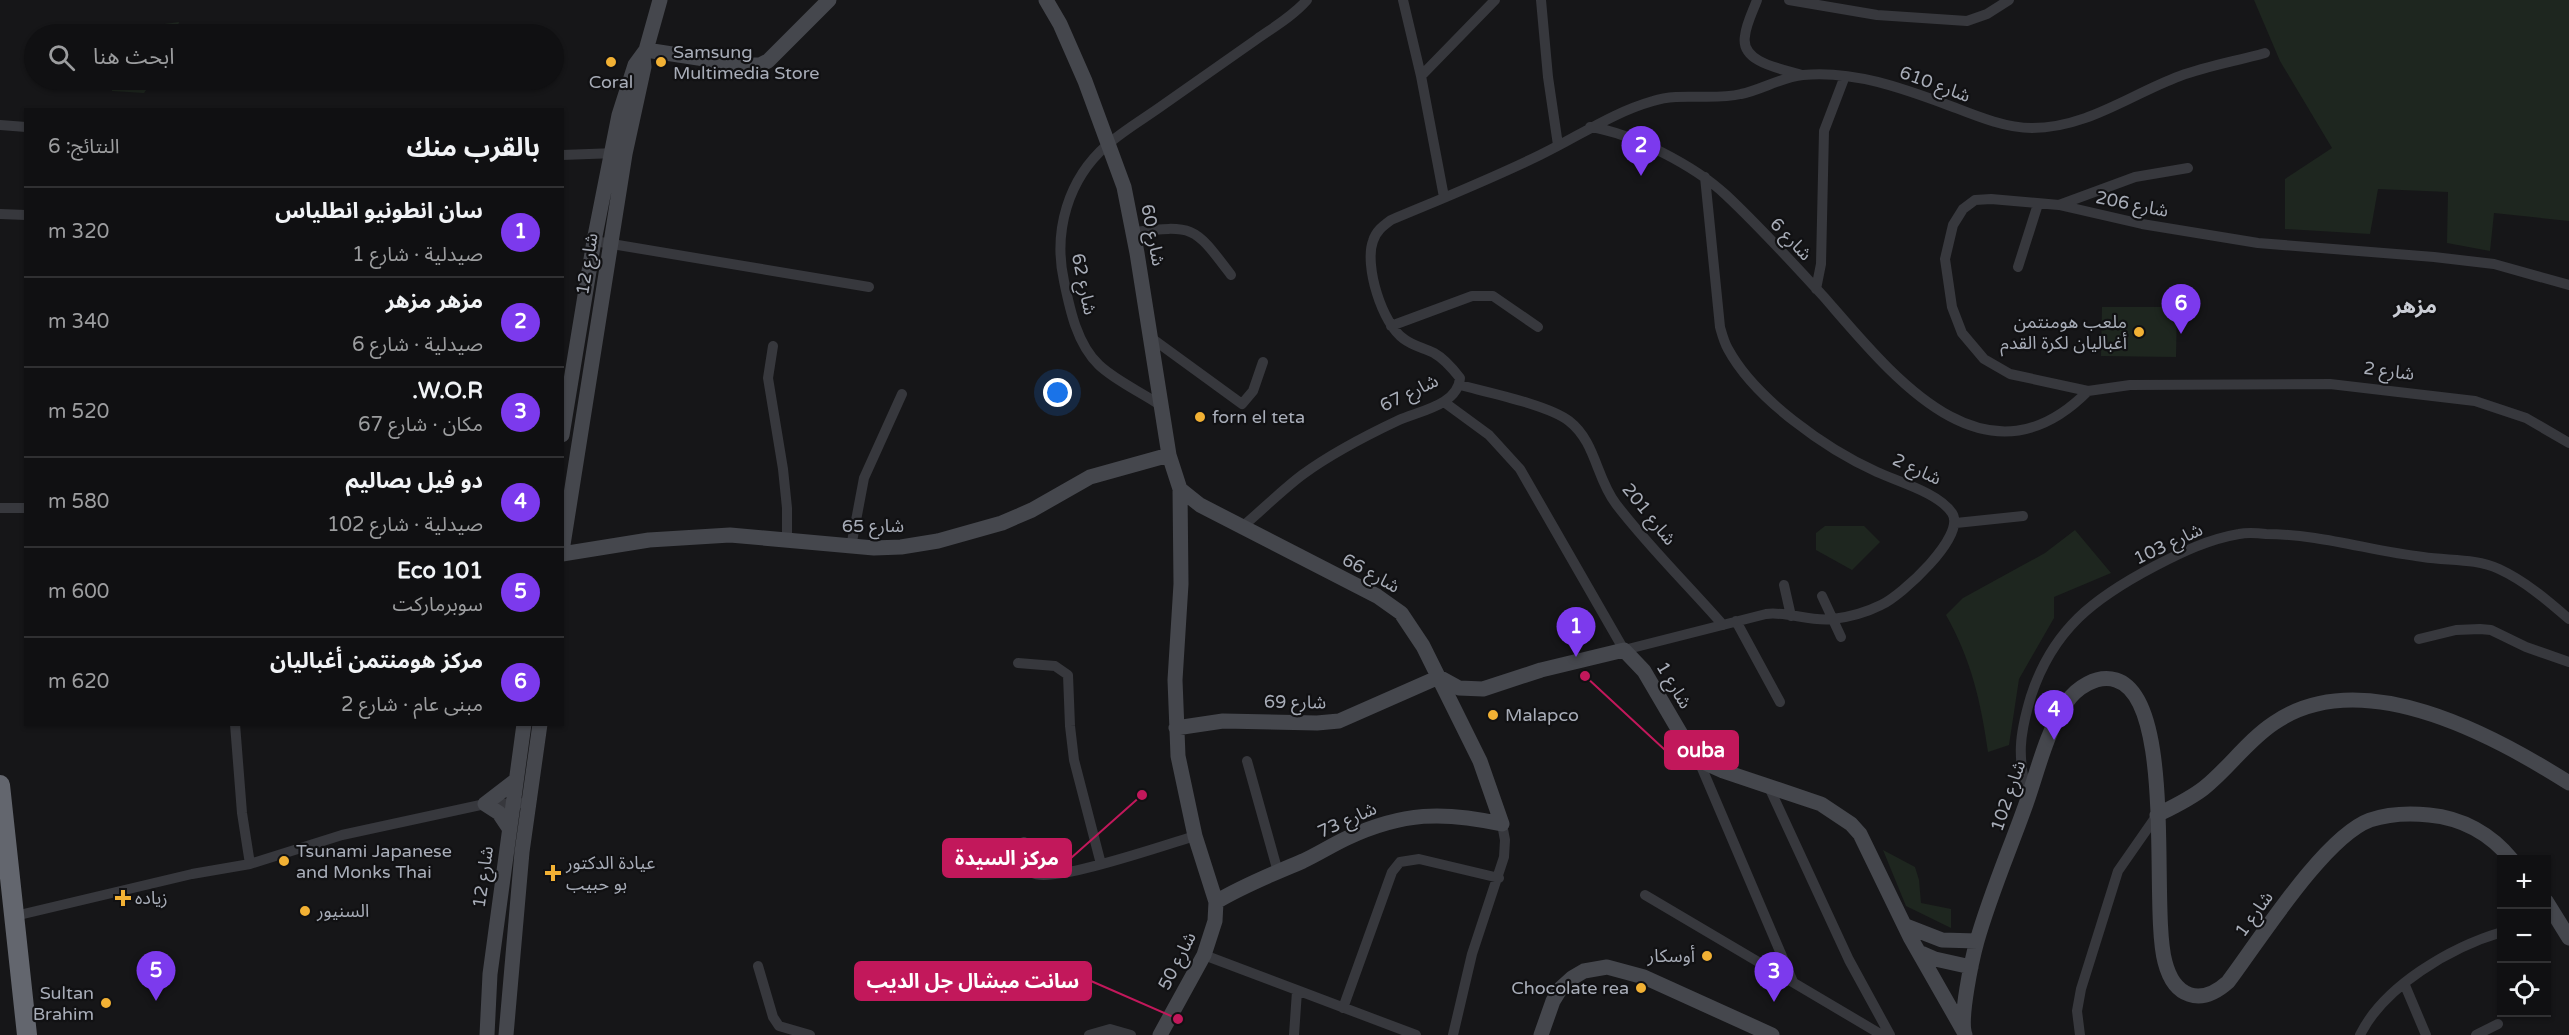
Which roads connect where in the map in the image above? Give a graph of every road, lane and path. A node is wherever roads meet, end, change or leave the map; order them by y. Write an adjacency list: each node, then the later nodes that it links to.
1 (660, 0): 11 (street, شارع 12)
2 (830, 0): 11 (street)
3 (1046, 0): 19 (street, شارع 60)
4 (1307, 0): 19 (street, شارع 62)
5 (1403, 0): 14 (street)
6 (1495, 0): 14 (street)
7 (1541, 0): 20 (street)
8 (1757, 0): 13 (street)
9 (1789, 0): 10 (street)
10 (2009, 0)
11 (644, 53): 21 (street, شارع 12)
12 (2265, 53): 15 (street, شارع 610)
13 (1802, 75): 15 (street, شارع 610); 18 (street, شارع 610)
14 (1421, 76): 25 (street)
15 (1845, 76): 37 (street)
16 (0, 125): 17 (street)
17 (24, 127)
18 (1589, 127): 20 (street); 24 (street, شارع 6)
19 (1108, 144): 30 (street, شارع 60); 48 (street, شارع 62)
20 (1558, 145): 25 (street)
21 (618, 153): 22 (street); 31 (street, شارع 12); 32 (street, شارع 12)
22 (564, 155)
23 (2188, 168): 27 (street)
24 (1706, 177): 37 (street, شارع 6); 56 (street, شارع 2)
25 (1444, 197): 38 (street)
26 (2038, 204): 27 (street, شارع 206); 33 (street); 44 (street, شارع 206)
27 (2059, 206): 35 (street, شارع 206)
28 (0, 214): 29 (street)
29 (24, 215)
30 (1133, 232): 34 (street); 40 (street, شارع 60)
31 (594, 241): 32 (street); 47 (street, شارع 12)
32 (610, 243): 36 (street); 52 (street, شارع 12)
33 (2018, 267)
34 (1231, 275)
35 (2569, 285)
36 (869, 287)
37 (1816, 289): 44 (street, شارع 6)
38 (1391, 326): 39 (street); 43 (street, شارع 67)
39 (1538, 327)
40 (1150, 338): 42 (street); 48 (street, شارع 60)
41 (773, 346): 59 (street)
42 (1263, 362)
43 (1460, 384): 46 (street, شارع 67); 68 (street, شارع 201)
44 (2088, 390): 49 (street, شارع 2)
45 (902, 394): 60 (street)
46 (1444, 402): 57 (street, شارع 67); 71 (street)
47 (565, 403)
48 (1160, 405): 50 (street, شارع 60)
49 (2569, 443)
50 (1168, 455): 51 (street, شارع 60); 60 (street, شارع 65)
51 (1180, 489): 57 (street, شارع 66); 79 (street)
52 (567, 491): 58 (street, شارع 12)
53 (24, 507): 54 (street)
54 (0, 508)
55 (2023, 516): 56 (street)
56 (1956, 523): 65 (street)
57 (1242, 527): 74 (street, شارع 66)
58 (564, 528)
59 (787, 540): 60 (street, شارع 65); 61 (street, شارع 65)
60 (851, 547)
61 (564, 552)
62 (1784, 585): 64 (street)
63 (1822, 596): 65 (street)
64 (1791, 616): 65 (street); 67 (street)
65 (1833, 619): 69 (street)
66 (2569, 619): 86 (street, شارع 103)
67 (1736, 621): 68 (street); 75 (street)
68 (1723, 625): 71 (street)
69 (1841, 637)
70 (2419, 639): 72 (street)
71 (1624, 650): 74 (street); 80 (street, شارع 1)
72 (2569, 662)
73 (1018, 663): 97 (street)
74 (1439, 677): 79 (street, شارع 69); 91 (street, شارع 66)
75 (1780, 702)
76 (235, 726): 96 (street)
77 (524, 726): 82 (street, شارع 12)
78 (540, 726): 88 (street, شارع 12)
79 (1176, 728): 93 (street)
80 (1696, 756): 85 (street, شارع 1); 114 (street)
81 (1246, 761): 98 (street)
82 (516, 780): 87 (street, شارع 12); 89 (street)
83 (2569, 783): 90 (street)
84 (0, 785): 104 (highway)
85 (1768, 785): 106 (street, شارع 1); 133 (street)
86 (2028, 798): 90 (street, شارع 102); 109 (street, شارع 102)
87 (513, 802): 88 (street); 89 (street); 92 (street, شارع 12)
88 (530, 803): 122 (street, شارع 12)
89 (485, 804): 92 (street); 96 (street)
90 (2157, 815): 95 (street, شارع 1); 134 (street)
91 (1503, 824): 98 (street, شارع 73); 99 (street)
92 (509, 828): 121 (street, شارع 12)
93 (1196, 836): 97 (street); 100 (street)
94 (1024, 842): 97 (street)
95 (2507, 855)
96 (250, 864): 104 (street)
97 (1101, 864)
98 (1278, 872): 101 (street, شارع 73)
99 (1499, 878): 117 (street); 129 (street)
100 (1210, 880): 101 (street); 103 (street)
101 (1242, 886): 103 (street, شارع 73)
102 (1645, 895): 114 (street)
103 (1216, 902): 111 (street, شارع 50)
104 (15, 916): 119 (highway)
105 (2557, 917): 108 (street)
106 (1906, 926): 109 (street); 110 (street, شارع 1)
107 (2497, 934): 115 (street)
108 (2569, 938)
109 (1977, 941): 113 (street, شارع 102)
110 (1919, 952): 113 (street); 120 (street, شارع 1)
111 (1204, 955): 116 (street); 126 (street, شارع 50)
112 (758, 966): 123 (street)
113 (1971, 967): 120 (street, شارع 102)
114 (1793, 982): 132 (street)
115 (2404, 983): 135 (street); 136 (street)
116 (1298, 991): 117 (street); 127 (street)
117 (1342, 1008): 128 (street)
118 (2498, 1024): 137 (street)
119 (28, 1031)
120 (1964, 1032)
121 (487, 1035)
122 (506, 1035)
123 (810, 1035)
124 (1089, 1035): 125 (street)
125 (1131, 1035)
126 (1160, 1035)
127 (1294, 1035)
128 (1416, 1035)
129 (1453, 1035)
130 (1541, 1035): 131 (street)
131 (1772, 1035)
132 (1882, 1035)
133 (1890, 1035)
134 (2080, 1035)
135 (2360, 1035)
136 (2426, 1035)
137 (2476, 1035)

